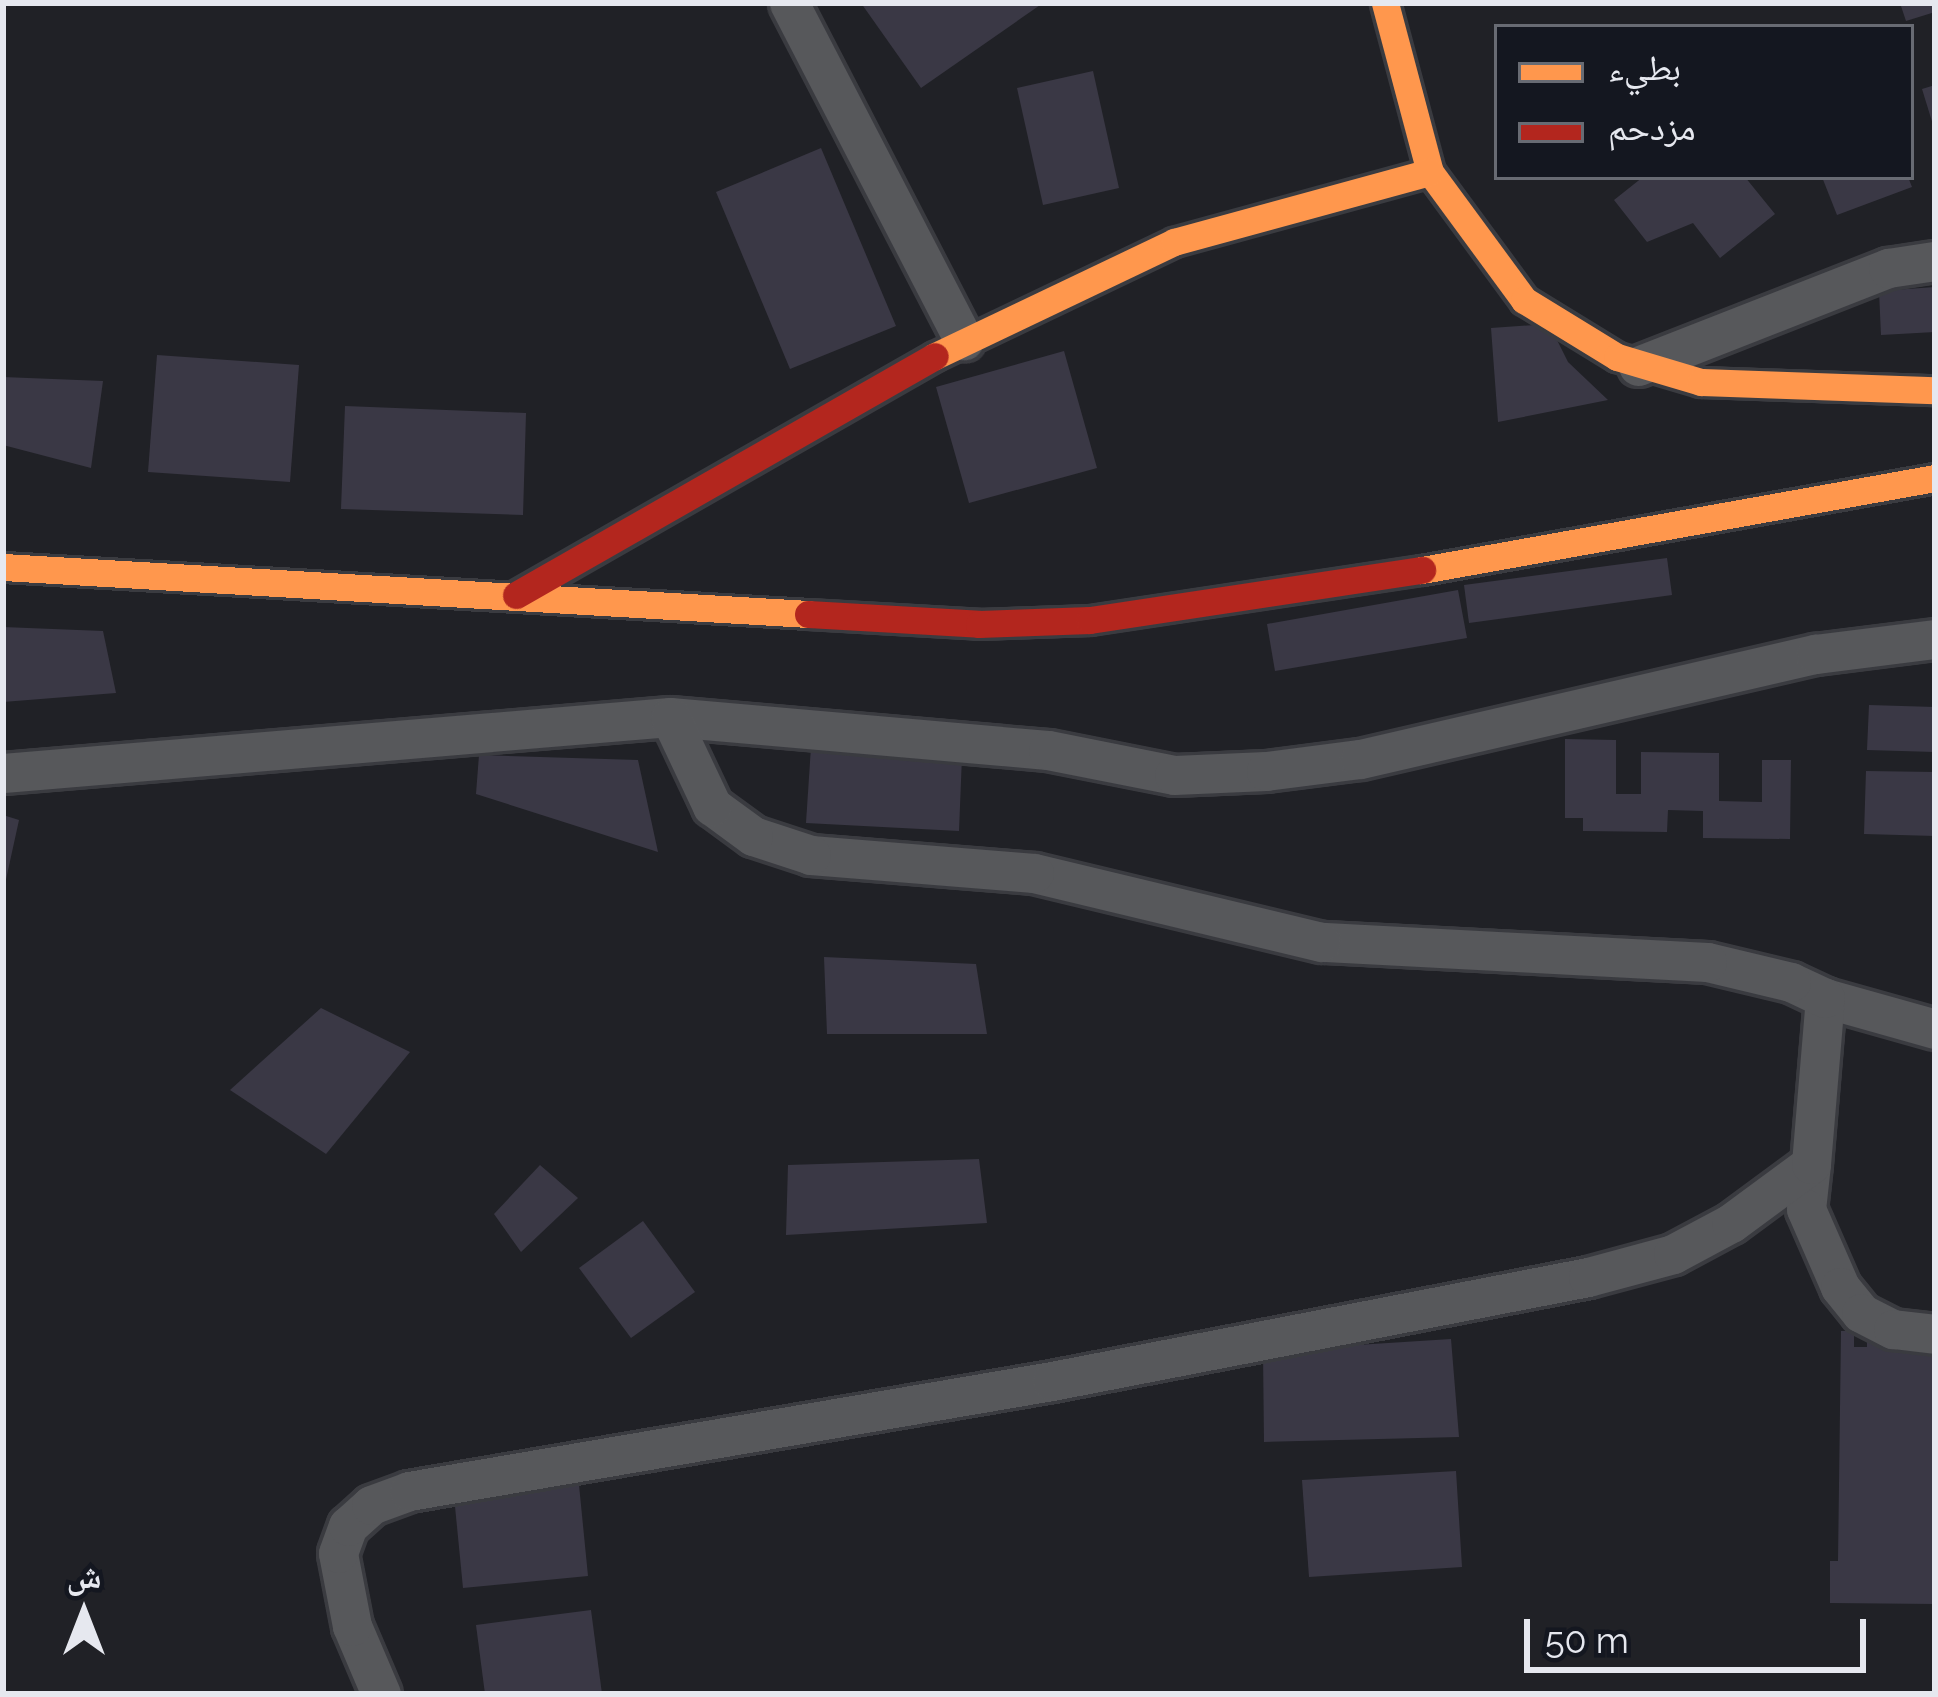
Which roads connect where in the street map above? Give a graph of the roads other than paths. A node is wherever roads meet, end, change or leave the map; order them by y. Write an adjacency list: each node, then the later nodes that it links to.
1 (789, 3): 5 (street)
2 (1385, 3): 3 (main road)
3 (1430, 172): 5 (main road); 6 (main road)
4 (1935, 261): 6 (street)
5 (964, 340): 10 (main road)
6 (1638, 366): 7 (main road)
7 (1935, 390)
8 (1935, 478): 10 (main road)
9 (3, 567): 10 (main road)
10 (516, 596)
11 (1935, 639): 12 (street)
12 (670, 717): 13 (street); 14 (street)
13 (3, 772)
14 (1825, 998): 15 (street); 16 (street)
15 (1935, 1029)
16 (1811, 1164): 17 (street); 18 (street)
17 (1935, 1334)
18 (381, 1694)

